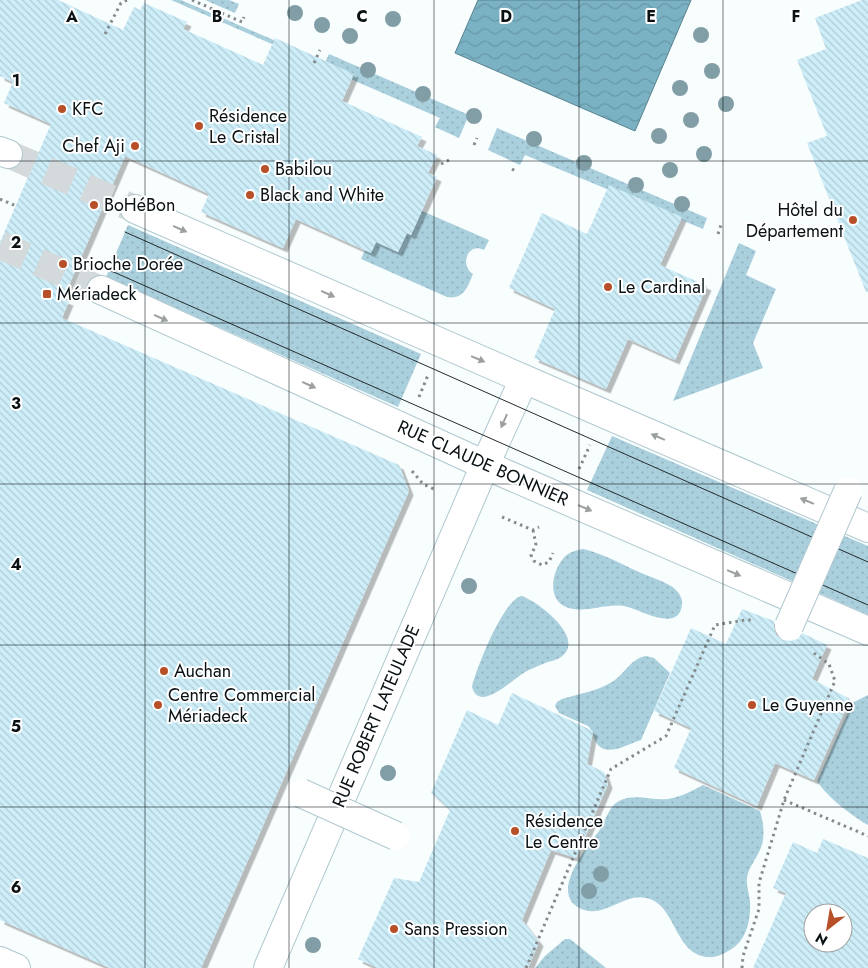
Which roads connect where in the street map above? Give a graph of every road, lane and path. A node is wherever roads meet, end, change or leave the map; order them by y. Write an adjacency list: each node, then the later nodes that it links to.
1 (127, 0): 3 (path)
2 (192, 0): 4 (path)
3 (121, 1): 5 (path)
4 (244, 17)
5 (105, 34)
6 (320, 50): 7 (path)
7 (314, 62)
8 (477, 138): 9 (path)
9 (474, 145)
10 (450, 160): 11 (path)
11 (441, 164)
12 (512, 169): 13 (path)
13 (518, 172)
14 (0, 199): 15 (path)
15 (16, 206)
16 (135, 209): 20 (street, one-way to 20)
17 (721, 225): 18 (path)
18 (718, 234)
19 (101, 290): 21 (street, RUE CLAUDE BONNIER, one-way to 21)
20 (524, 378): 21 (street, RUE ROBERT LATEULADE, one-way to 21); 23 (street, one-way to 20)
21 (485, 465): 27 (street, RUE CLAUDE BONNIER, one-way to 27); 34 (street, RUE ROBERT LATEULADE)
22 (848, 491): 26 (street, bridge)
23 (868, 528)
24 (533, 530): 25 (path)
25 (553, 553)
26 (789, 626): 29 (path); 35 (path)
27 (868, 631)
28 (301, 793): 30 (street, bridge)
29 (784, 800): 31 (path); 36 (path)
30 (396, 836)
31 (868, 836)
32 (0, 961): 33 (street)
33 (16, 968)
34 (268, 968)
35 (526, 968)
36 (742, 968)

